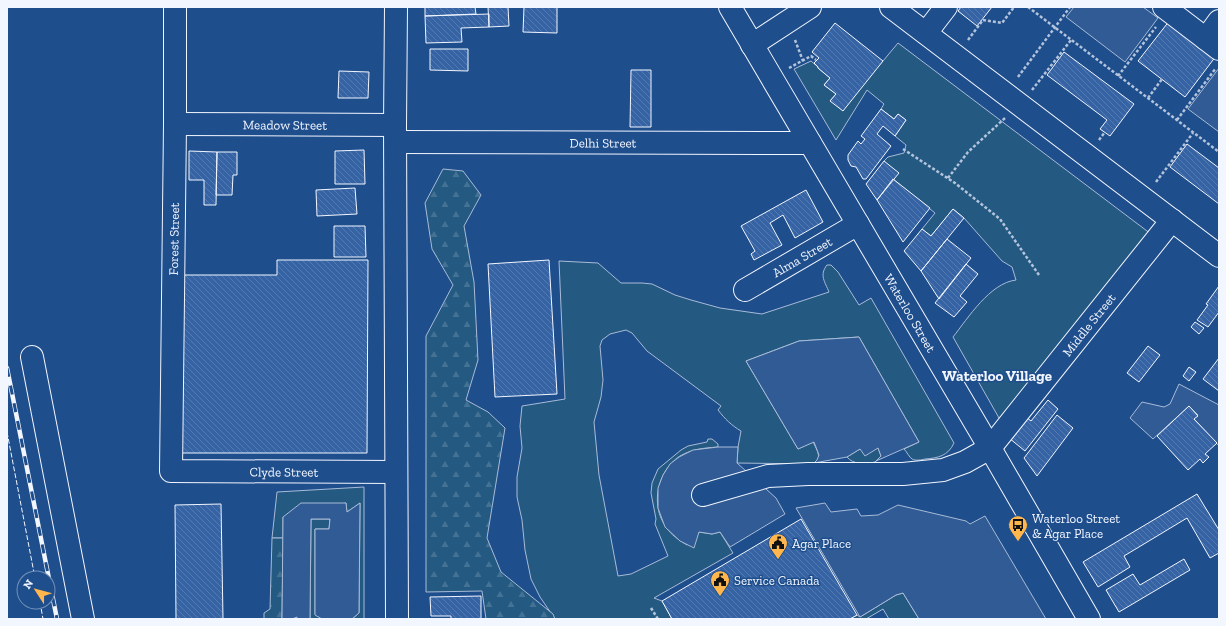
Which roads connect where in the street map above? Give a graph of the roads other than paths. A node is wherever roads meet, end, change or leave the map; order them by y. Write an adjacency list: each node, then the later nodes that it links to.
1 (175, 7): 12 (street, Forest Street)
2 (396, 7): 13 (street)
3 (730, 7): 10 (street, Waterloo Street)
4 (810, 7): 10 (street)
5 (891, 7): 9 (street)
6 (946, 7): 9 (street)
7 (1166, 9): 11 (street)
8 (1219, 21): 11 (street)
9 (926, 34): 15 (street)
10 (752, 44): 14 (street, Waterloo Street)
11 (1212, 44)
12 (175, 124): 13 (street, Meadow Street); 21 (street, Forest Street)
13 (396, 134): 14 (street, Delhi Street); 22 (street)
14 (810, 143): 16 (street, Waterloo Street)
15 (1172, 220): 17 (street); 20 (street, Middle Street)
16 (858, 224): 18 (street, Alma Street); 20 (street, Waterloo Street)
17 (1219, 256)
18 (745, 290)
19 (32, 357): 24 (street)
20 (990, 448): 23 (street); 26 (street, Waterloo Street)
21 (171, 471): 22 (street, Clyde Street)
22 (396, 472): 25 (street)
23 (703, 495)
24 (83, 619)
25 (396, 619)
26 (1089, 619)

